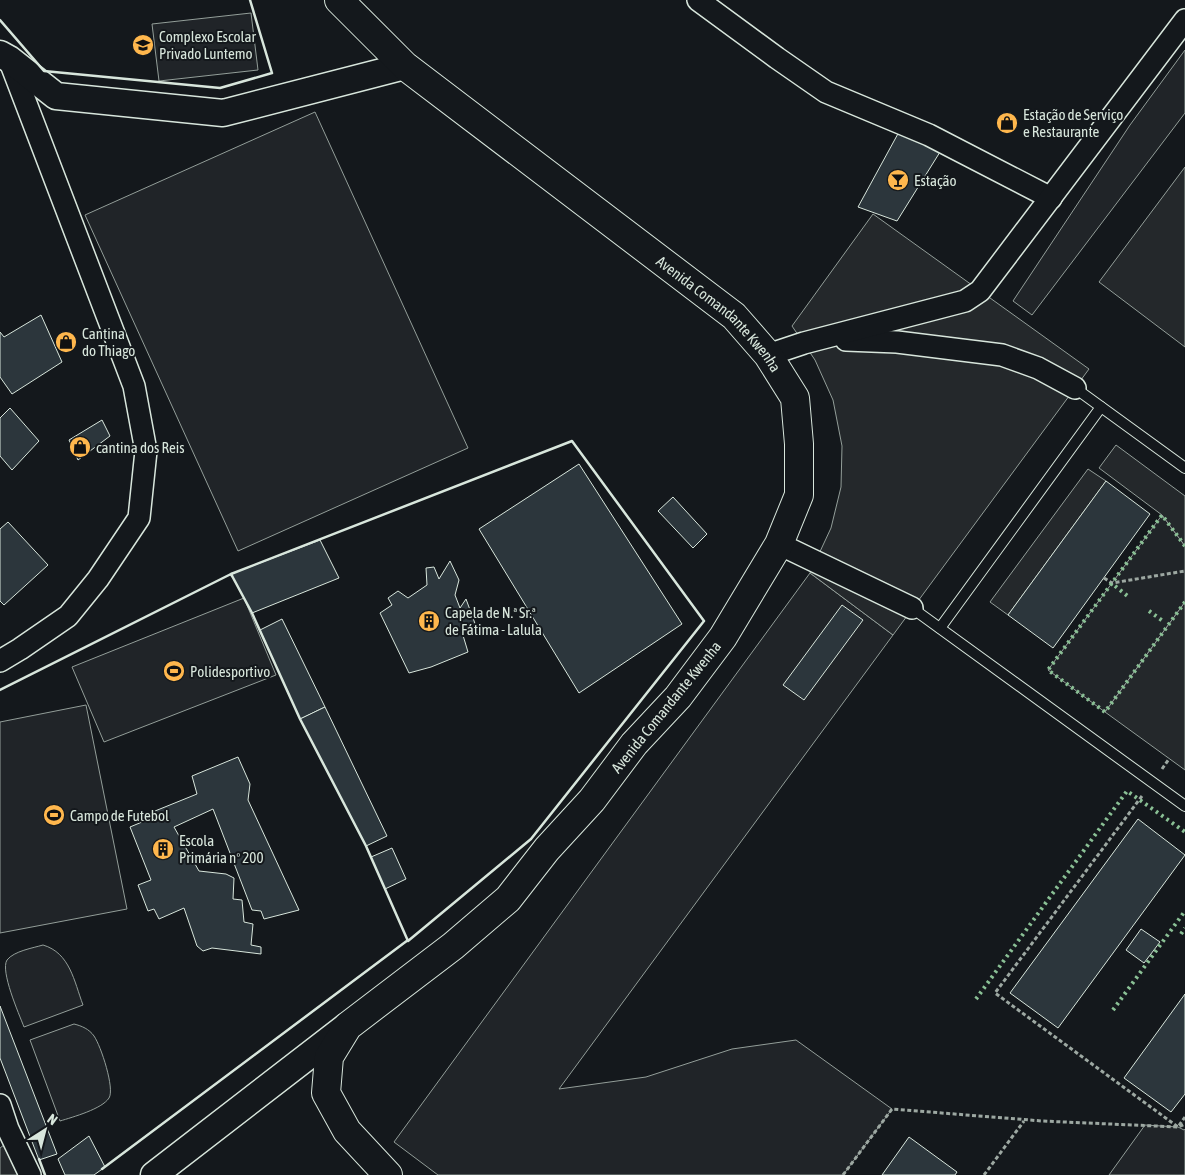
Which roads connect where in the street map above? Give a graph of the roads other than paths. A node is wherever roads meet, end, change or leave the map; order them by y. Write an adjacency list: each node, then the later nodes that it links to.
1 (339, 0): 5 (main road, Avenida Comandante Kwenha)
2 (698, 0): 6 (street)
3 (1185, 20): 6 (street)
4 (4, 57): 5 (street); 15 (street)
5 (404, 66): 8 (main road, Avenida Comandante Kwenha)
6 (1050, 198): 7 (street)
7 (822, 338): 8 (street); 9 (street)
8 (768, 355): 12 (main road, Avenida Comandante Kwenha)
9 (1075, 388): 10 (lane)
10 (1101, 407): 11 (lane); 14 (lane)
11 (1185, 468)
12 (779, 544): 13 (street); 17 (main road, Avenida Comandante Kwenha)
13 (912, 608): 14 (lane)
14 (940, 628): 16 (lane)
15 (0, 661)
16 (1185, 806)
17 (348, 1026): 21 (street); 22 (main road, Avenida Comandante Kwenha)
18 (0, 1105): 19 (street)
19 (4, 1132): 20 (street)
20 (30, 1175)
21 (154, 1175)
22 (388, 1175)

